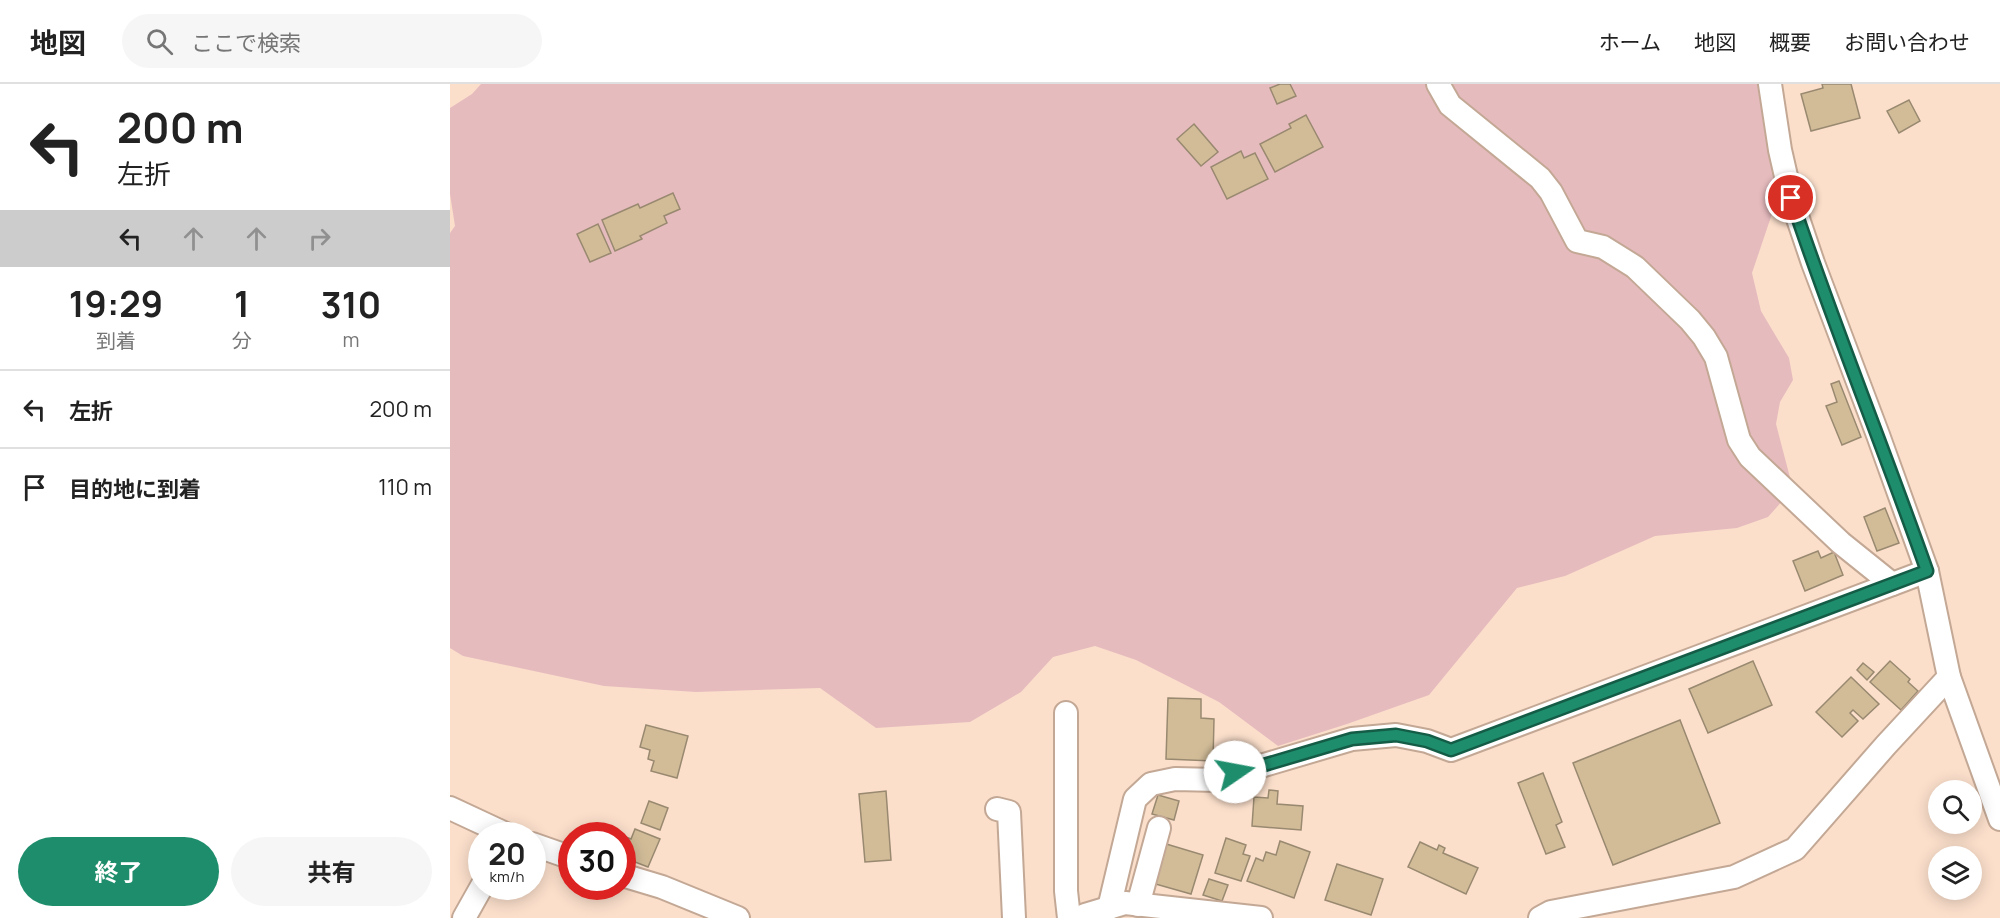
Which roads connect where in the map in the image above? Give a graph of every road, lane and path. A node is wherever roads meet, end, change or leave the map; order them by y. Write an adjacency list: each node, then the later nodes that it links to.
1 (1438, 84): 4 (street)
2 (1770, 84): 3 (street)
3 (1927, 571): 4 (street); 5 (street)
4 (1893, 584): 15 (street)
5 (1949, 677): 9 (street); 22 (street)
6 (1066, 712): 19 (street)
7 (450, 808): 10 (street)
8 (997, 809): 18 (street)
9 (2000, 819)
10 (480, 822)
11 (1159, 828): 14 (street)
12 (636, 879): 17 (street)
13 (474, 900): 16 (street)
14 (1138, 905): 15 (street); 21 (street)
15 (1109, 908): 20 (street)
16 (464, 918)
17 (738, 918)
18 (1014, 918)
19 (1069, 918)
20 (1082, 918)
21 (1261, 918)
22 (1540, 918)

